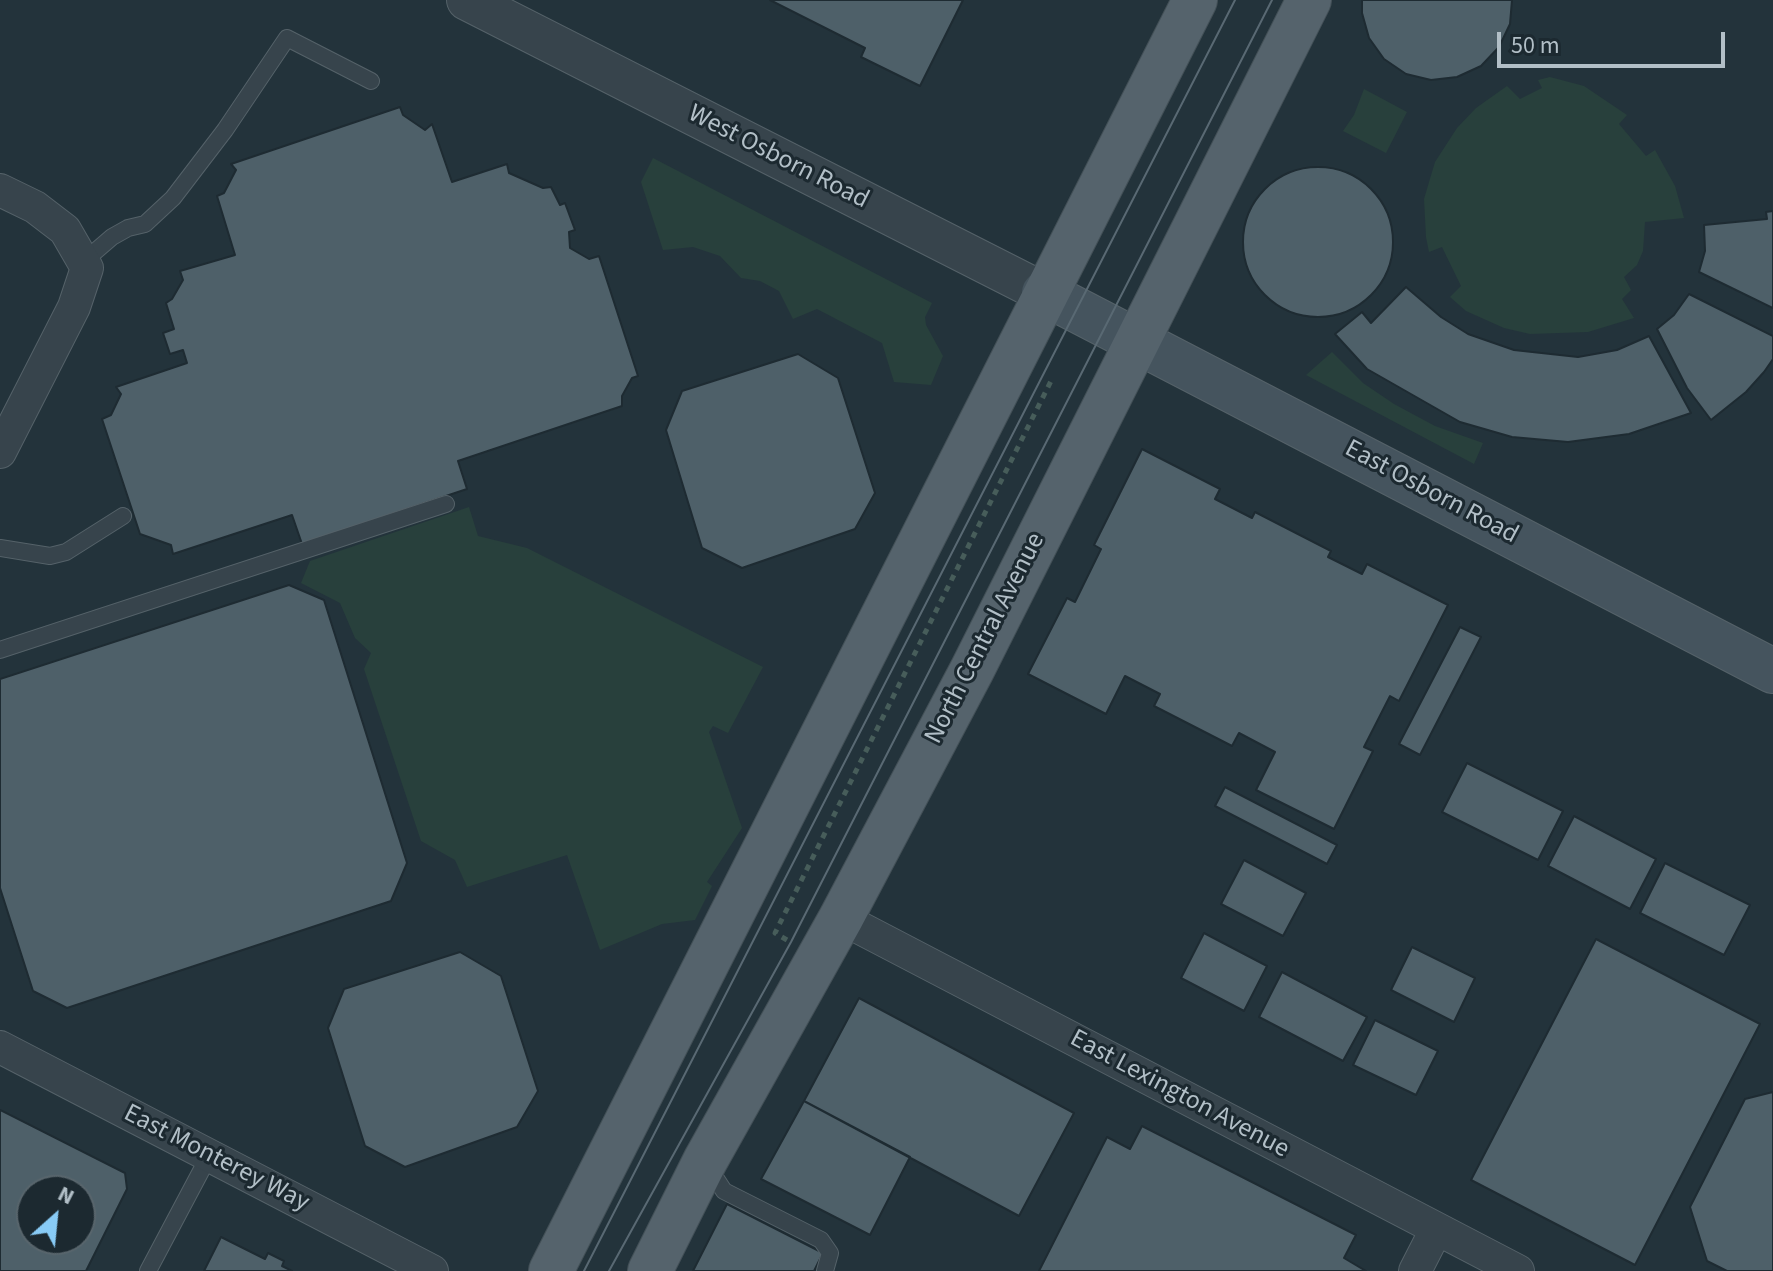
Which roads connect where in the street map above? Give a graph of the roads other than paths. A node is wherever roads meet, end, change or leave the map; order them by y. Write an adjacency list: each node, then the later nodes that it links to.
1 (467, 0): 7 (street, West Osborn Road)
2 (1195, 0): 7 (main road)
3 (1309, 0): 9 (main road, North Central Avenue)
4 (371, 81): 6 (lane)
5 (0, 190): 6 (street)
6 (83, 262): 10 (street)
7 (1044, 293): 8 (main road, West Osborn Road); 23 (main road)
8 (1089, 316): 9 (main road, East Osborn Road)
9 (1136, 340): 15 (main road, East Osborn Road); 16 (main road, North Central Avenue)
10 (0, 452)
11 (446, 504): 14 (lane)
12 (123, 516): 13 (lane)
13 (0, 548)
14 (0, 650)
15 (1773, 671)
16 (841, 918): 19 (main road, North Central Avenue); 20 (street, East Lexington Avenue)
17 (0, 1047): 18 (street, East Monterey Way)
18 (209, 1156): 21 (lane); 22 (street, East Monterey Way)
19 (705, 1161): 24 (main road, North Central Avenue); 25 (lane)
20 (1436, 1230): 26 (street); 27 (street, East Lexington Avenue)
21 (148, 1271)
22 (432, 1271)
23 (551, 1271)
24 (650, 1271)
25 (825, 1271)
26 (1415, 1271)
27 (1518, 1271)

